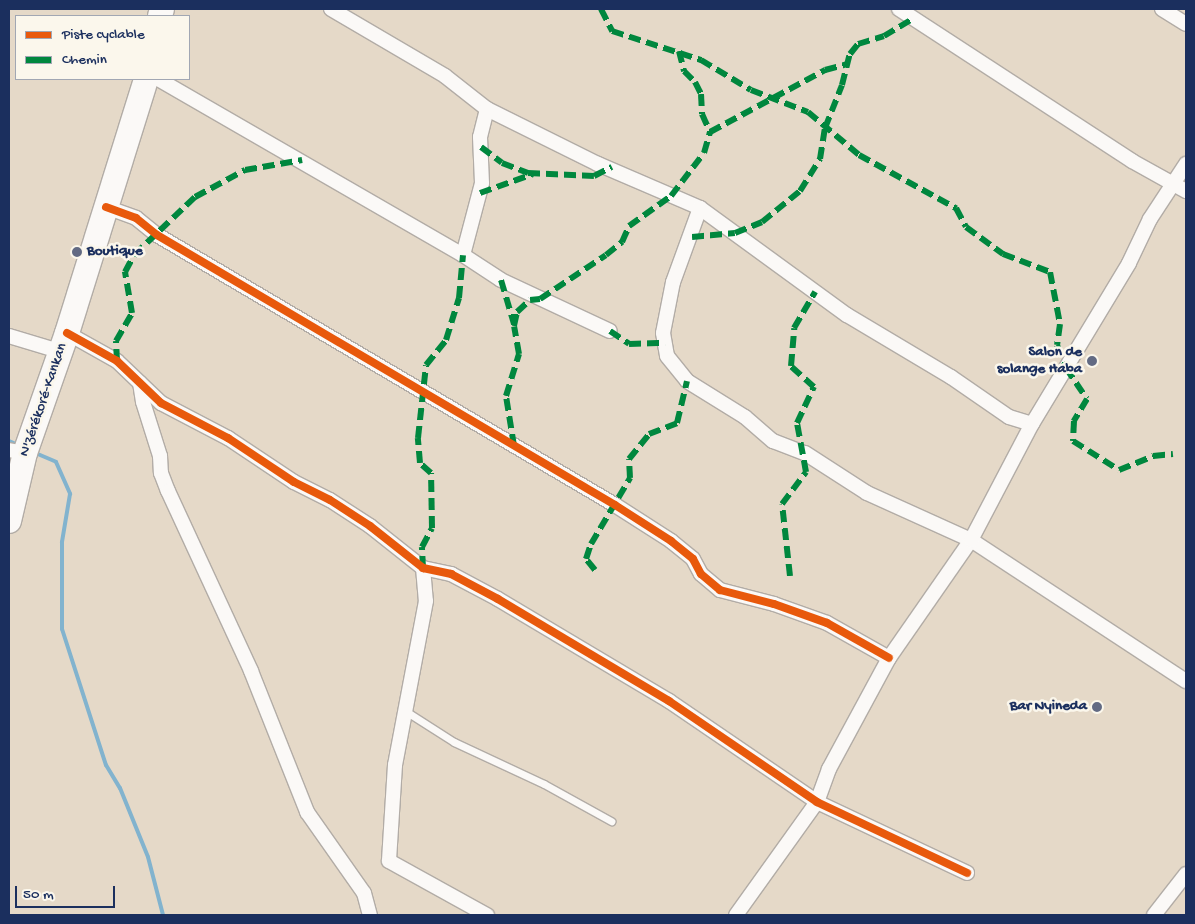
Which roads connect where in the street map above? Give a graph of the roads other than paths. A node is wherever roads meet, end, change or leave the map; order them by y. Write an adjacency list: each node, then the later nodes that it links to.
1 (331, 9): 7 (street)
2 (899, 9): 9 (street)
3 (1162, 9): 4 (street)
4 (1186, 24)
5 (146, 80): 11 (highway, N'zérékoré-Kankan)
6 (160, 80): 13 (street)
7 (487, 109): 12 (street); 13 (street)
8 (1186, 164): 9 (street)
9 (1172, 183): 10 (street); 18 (street)
10 (1186, 191)
11 (106, 207): 16 (highway, N'zérékoré-Kankan); 23 (street)
12 (700, 208): 18 (street); 21 (street)
13 (463, 254): 14 (street)
14 (610, 331)
15 (9, 336): 16 (street)
16 (63, 342): 17 (street); 19 (highway, N'zérékoré-Kankan)
17 (140, 383): 22 (street); 30 (street)
18 (1032, 424): 21 (street)
19 (17, 452): 20 (highway, N'zérékoré-Kankan)
20 (9, 521)
21 (971, 540): 23 (street); 24 (street)
22 (423, 568): 25 (street); 26 (street)
23 (889, 658): 26 (street)
24 (1186, 681)
25 (407, 712): 27 (lane); 31 (street)
26 (817, 802): 28 (street); 32 (street)
27 (612, 821)
28 (967, 873)
29 (1186, 874): 33 (street)
30 (370, 915)
31 (487, 915)
32 (736, 915)
33 (1154, 915)

